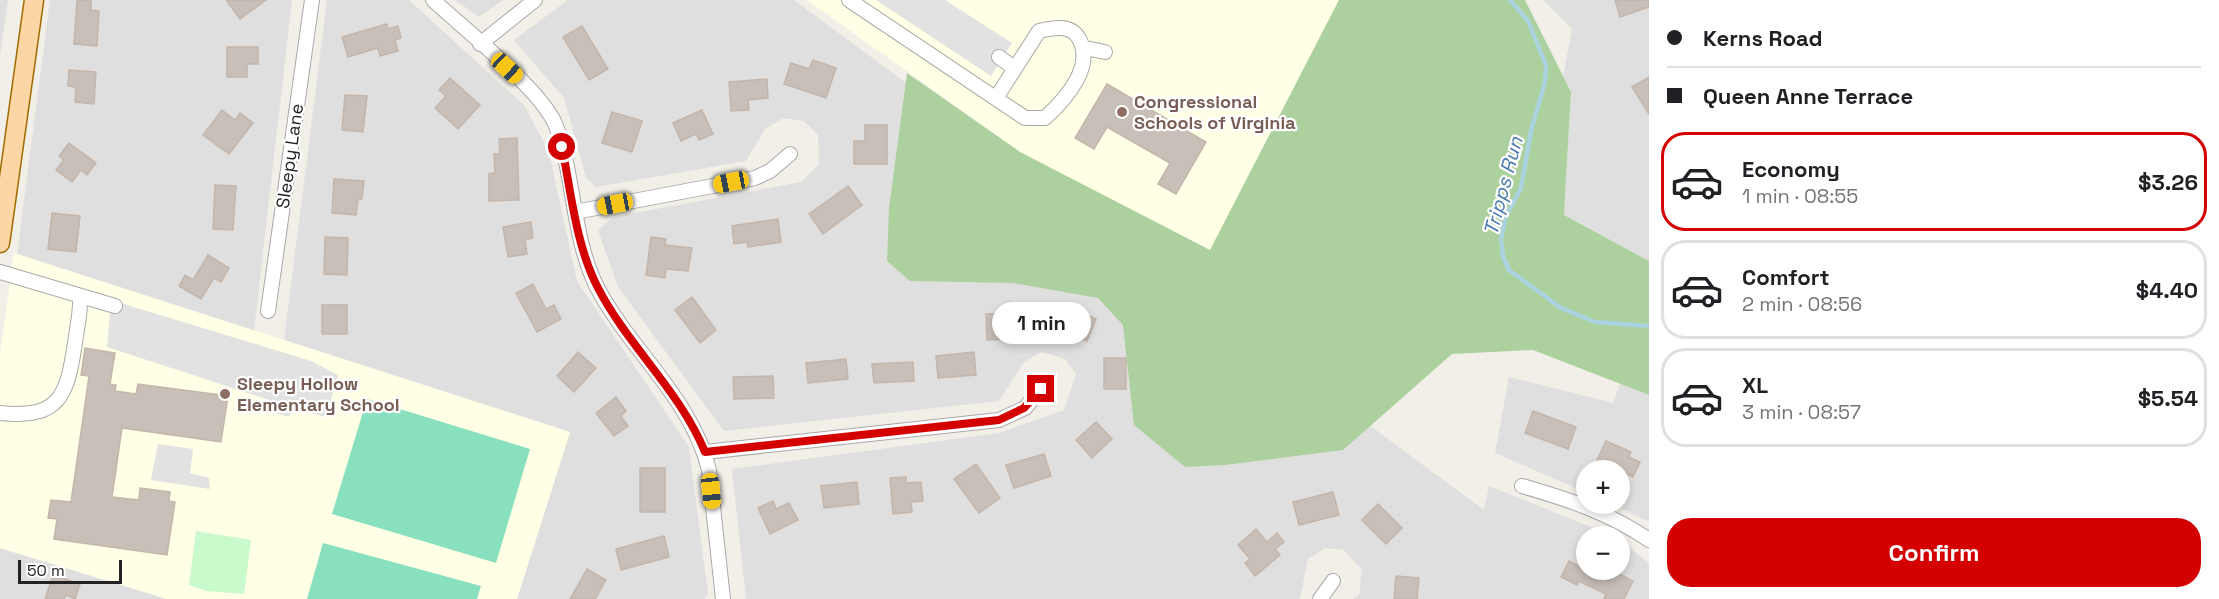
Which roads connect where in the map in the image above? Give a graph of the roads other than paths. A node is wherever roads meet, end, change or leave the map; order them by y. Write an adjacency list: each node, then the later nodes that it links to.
1 (34, 0): 14 (main road)
2 (312, 0): 18 (street, Sleepy Lane)
3 (433, 0): 6 (street)
4 (535, 0): 6 (street)
5 (849, 0): 11 (street)
6 (480, 44): 13 (street)
7 (1085, 48): 8 (street); 10 (street); 11 (street)
8 (1105, 52)
9 (999, 57): 10 (street)
10 (1014, 68): 11 (street)
11 (996, 98)
12 (790, 154): 13 (street)
13 (575, 212): 21 (street)
14 (0, 243)
15 (0, 272): 16 (street)
16 (80, 296): 17 (street); 20 (street)
17 (115, 306)
18 (268, 311)
19 (1041, 389): 21 (street)
20 (0, 413)
21 (705, 452): 25 (street)
22 (1522, 486): 23 (street)
23 (1649, 540)
24 (1333, 581): 26 (street)
25 (723, 599)
26 (1320, 599)

